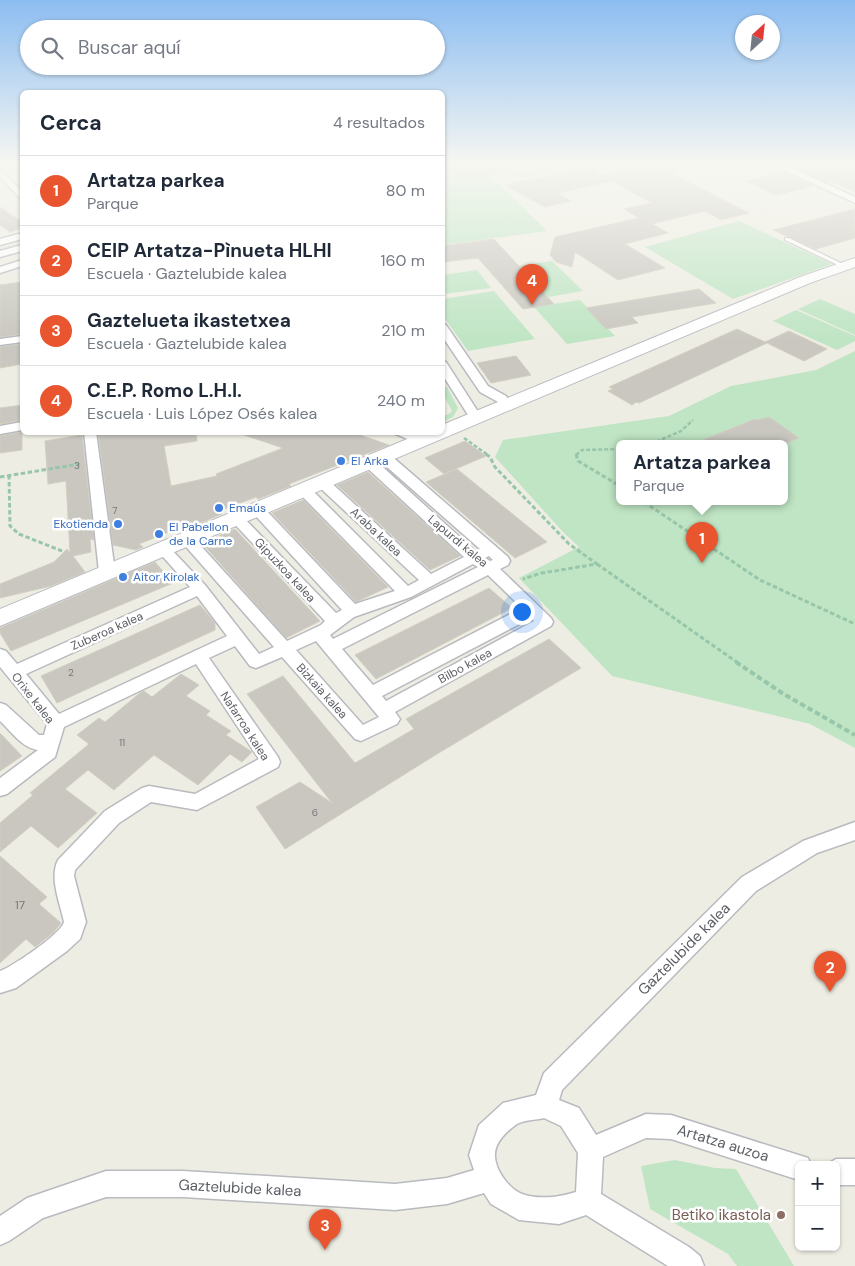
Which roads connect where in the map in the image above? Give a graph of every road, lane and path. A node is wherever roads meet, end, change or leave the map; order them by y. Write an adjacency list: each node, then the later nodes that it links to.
1 (20, 237): 3 (street)
2 (787, 239): 7 (lane)
3 (0, 242)
4 (20, 249): 5 (street)
5 (0, 254)
6 (20, 264): 8 (street)
7 (851, 266): 14 (street)
8 (0, 270)
9 (445, 331): 13 (street)
10 (20, 339): 11 (street)
11 (0, 342)
12 (445, 369): 14 (street)
13 (502, 399)
14 (476, 418): 18 (street)
15 (693, 420): 22 (path)
16 (20, 426): 17 (street)
17 (0, 430)
18 (445, 431): 40 (path)
19 (90, 435): 26 (street)
20 (405, 435): 23 (street)
21 (436, 435): 23 (street)
22 (660, 440)
23 (422, 441): 25 (street)
24 (616, 449): 29 (path)
25 (377, 460): 30 (street); 36 (street, Lapurdi kalea); 38 (street, Lapurdi kalea)
26 (93, 462): 27 (path); 41 (street)
27 (9, 475): 28 (path); 37 (path)
28 (0, 477)
29 (616, 484)
30 (313, 486): 32 (street); 43 (street, Araba kalea); 45 (street, Araba kalea)
31 (648, 505): 51 (path)
32 (258, 510): 33 (street); 47 (street, Gipuzkoa kalea)
33 (236, 518): 34 (street); 49 (street, Gipuzkoa kalea)
34 (186, 538): 35 (street); 55 (street, Bizkaia kalea)
35 (163, 549): 41 (street); 44 (street)
36 (489, 550): 38 (street); 39 (street, Lapurdi kalea)
37 (62, 552)
38 (474, 558): 39 (street, Lapurdi kalea); 43 (street)
39 (496, 564): 46 (street, Lapurdi kalea); 54 (street)
40 (597, 564): 42 (path); 63 (path)
41 (107, 572): 48 (street)
42 (520, 580)
43 (429, 581): 45 (street)
44 (200, 589): 53 (street); 58 (street, Zuberoa kalea)
45 (406, 593): 47 (street)
46 (532, 610): 50 (street, Lapurdi kalea); 59 (street, Bilbo kalea)
47 (353, 612): 49 (street)
48 (0, 618)
49 (334, 621): 52 (street)
50 (545, 622): 61 (street, Bilbo kalea)
51 (855, 624)
52 (319, 633): 54 (street); 55 (street)
53 (236, 638): 55 (street); 57 (street)
54 (331, 647): 59 (street)
55 (284, 649): 61 (street, Bizkaia kalea)
56 (0, 654): 58 (street, Orixe kalea)
57 (199, 656): 62 (street); 67 (street, Nafarroa kalea)
58 (13, 673): 62 (street, Orixe kalea)
59 (371, 694): 61 (street)
60 (0, 710): 64 (street, Orixe kalea)
61 (384, 710)
62 (56, 723): 64 (street, Orixe kalea)
63 (855, 735)
64 (50, 742): 65 (street)
65 (0, 788)
66 (855, 831): 68 (street, Gaztelubide kalea)
67 (0, 982)
68 (544, 1106): 69 (street); 73 (street)
69 (591, 1150): 70 (street, Artatza auzoa); 74 (street)
70 (795, 1165)
71 (840, 1172): 72 (street)
72 (855, 1172)
73 (490, 1179): 74 (street); 75 (street, Gaztelubide kalea)
74 (588, 1201): 76 (street)
75 (0, 1232)
76 (690, 1266)

